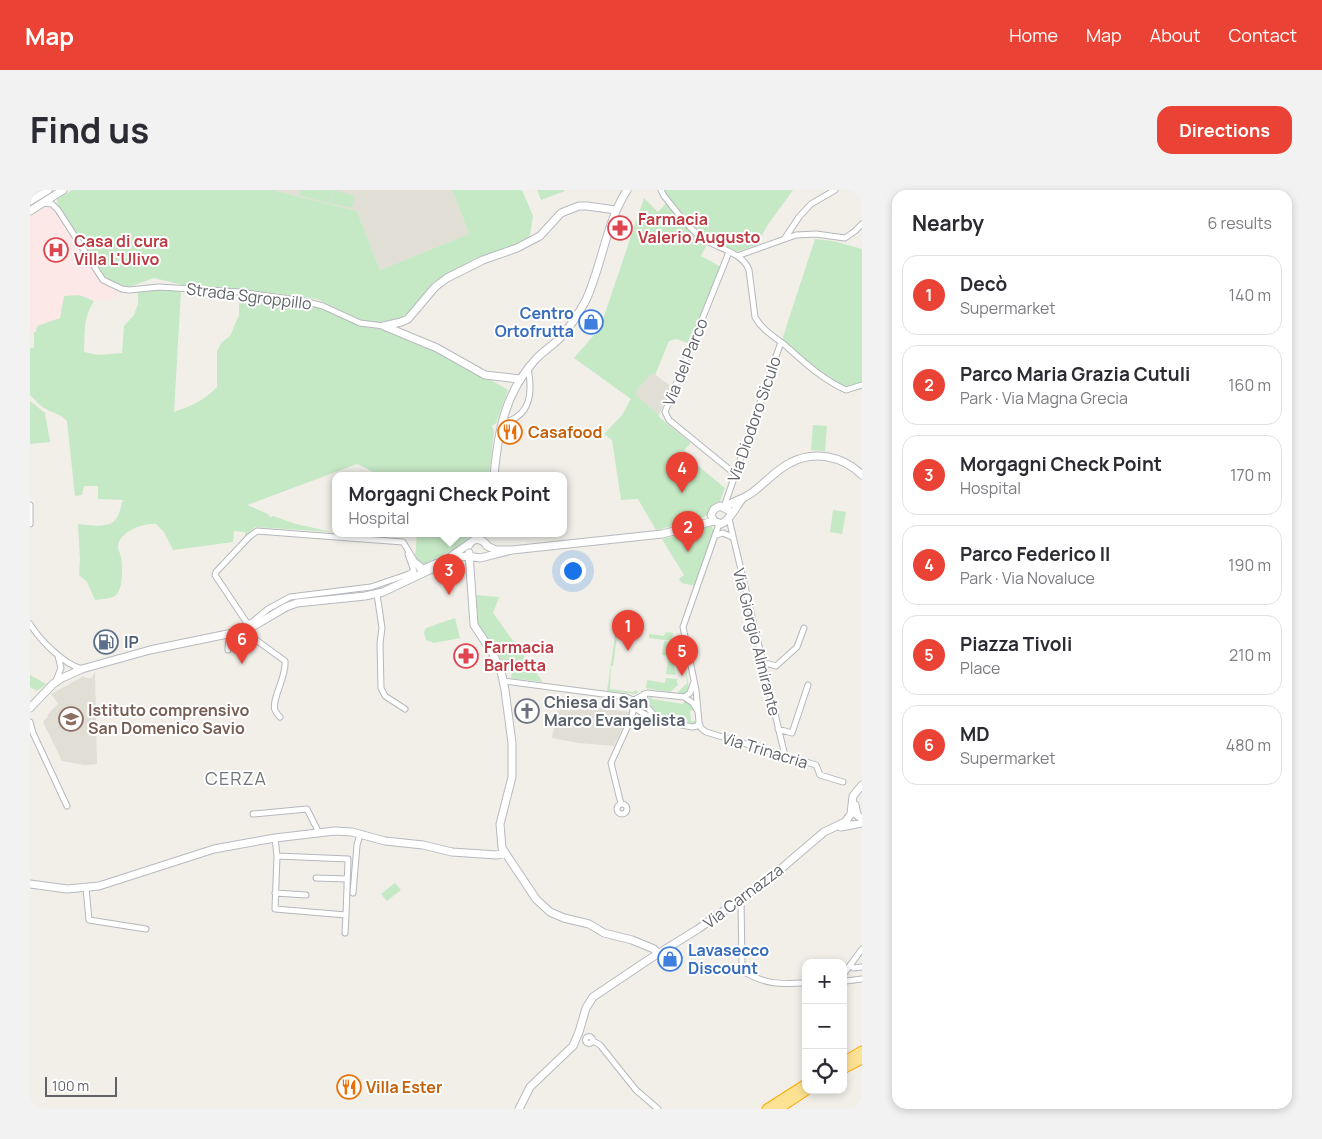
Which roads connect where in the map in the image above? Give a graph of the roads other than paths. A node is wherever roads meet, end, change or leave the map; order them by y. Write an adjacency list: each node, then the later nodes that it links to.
1 (48, 190): 6 (main road)
2 (627, 190): 10 (main road)
3 (661, 190): 13 (street)
4 (835, 190): 12 (street)
5 (62, 191): 7 (main road); 9 (street)
6 (30, 201)
7 (43, 202): 8 (main road); 9 (street)
8 (30, 210)
9 (58, 210): 15 (street, Strada Sgroppillo)
10 (616, 210): 15 (main road, Strada Sgroppillo); 17 (main road)
11 (862, 224): 12 (street)
12 (785, 238): 14 (street)
13 (730, 252): 14 (street); 22 (street, Via del Parco)
14 (737, 256): 16 (street)
15 (384, 326): 18 (main road)
16 (781, 342): 19 (street); 22 (street, Via Diodoro Siculo)
17 (528, 368): 18 (main road); 20 (street)
18 (520, 379): 20 (main road)
19 (862, 385)
20 (502, 423): 21 (main road)
21 (495, 472)
22 (735, 474): 26 (street, Via Diodoro Siculo)
23 (862, 475): 24 (main road)
24 (742, 500): 26 (main road); 27 (main road)
25 (30, 505): 28 (street)
26 (722, 507): 27 (main road); 27 (main road)
27 (722, 521): 29 (street); 34 (street, Via Giorgio Almirante); 37 (main road)
28 (30, 524)
29 (716, 535): 34 (street); 62 (street)
30 (332, 537): 51 (street)
31 (338, 537): 38 (street)
32 (475, 537): 35 (main road)
33 (487, 537): 36 (main road)
34 (732, 537): 56 (street, Via Giorgio Almirante)
35 (471, 542): 36 (main road); 39 (main road); 43 (main road)
36 (486, 545): 37 (main road); 40 (main road)
37 (512, 550): 40 (main road)
38 (407, 551): 42 (street); 47 (street)
39 (470, 555): 40 (main road); 41 (main road); 45 (main road)
40 (482, 557): 48 (main road)
41 (455, 558): 44 (main road); 45 (main road)
42 (413, 560): 43 (street); 46 (street)
43 (441, 562): 44 (main road)
44 (435, 567): 46 (main road)
45 (471, 567): 48 (main road)
46 (422, 574): 47 (main road)
47 (410, 576): 49 (main road); 51 (street)
48 (472, 582): 61 (main road)
49 (377, 594): 51 (main road); 69 (street)
50 (30, 624): 55 (street)
51 (250, 627): 53 (main road); 72 (street)
52 (804, 628): 56 (street)
53 (229, 634): 54 (street); 59 (main road)
54 (228, 650)
55 (55, 651): 57 (street); 58 (street)
56 (762, 662): 78 (street, Via Giorgio Almirante)
57 (68, 664): 59 (street); 60 (street)
58 (61, 668): 60 (street); 63 (street)
59 (82, 669): 60 (main road)
60 (69, 675): 63 (main road)
61 (504, 682): 67 (street); 93 (main road)
62 (693, 683): 66 (street); 70 (street)
63 (53, 684): 68 (main road)
64 (808, 685): 78 (street)
65 (644, 694): 66 (street); 67 (street); 73 (street)
66 (684, 697): 70 (street)
67 (632, 701): 71 (street, Via Trinacria); 75 (street)
68 (30, 708)
69 (405, 709)
70 (697, 710): 76 (street)
71 (644, 714): 73 (street, Via Trinacria); 75 (street)
72 (280, 717)
73 (660, 719): 77 (street, Via Trinacria)
74 (30, 722): 79 (street)
75 (630, 722): 84 (street)
76 (699, 722): 77 (street); 80 (street)
77 (686, 726): 80 (street, Via Trinacria)
78 (778, 729): 81 (street, Via Giorgio Almirante)
79 (31, 731): 85 (street)
80 (710, 733): 81 (street, Via Trinacria)
81 (785, 756): 82 (street, Via Trinacria)
82 (843, 782)
83 (860, 788): 87 (main road); 89 (main road)
84 (621, 804)
85 (67, 806)
86 (253, 814): 90 (street)
87 (862, 819)
88 (862, 823): 89 (main road)
89 (824, 832): 102 (main road, Via Carnazza)
90 (319, 833): 91 (main road); 92 (main road)
91 (360, 834): 93 (main road); 100 (street)
92 (275, 838): 94 (street); 98 (main road)
93 (505, 853): 107 (main road)
94 (277, 856): 96 (street); 99 (street)
95 (316, 878): 96 (street)
96 (347, 879): 103 (street)
97 (30, 884): 98 (main road)
98 (86, 888): 104 (street)
99 (275, 893): 101 (street); 103 (street)
100 (353, 894)
101 (306, 895)
102 (741, 898): 107 (main road, Via Carnazza); 113 (street)
103 (346, 915): 105 (street)
104 (146, 929)
105 (345, 933)
106 (862, 949): 108 (street)
107 (658, 954): 121 (main road, Via Carnazza)
108 (850, 965): 109 (street); 110 (street)
109 (862, 967)
110 (847, 969)
111 (862, 979): 112 (street)
112 (847, 980)
113 (802, 983)
114 (593, 1041): 122 (street)
115 (862, 1052): 117 (highway)
116 (862, 1059): 118 (highway)
117 (847, 1060)
118 (847, 1067)
119 (802, 1087): 123 (highway)
120 (802, 1093): 124 (highway)
121 (519, 1109)
122 (658, 1109)
123 (767, 1109)
124 (778, 1109)

